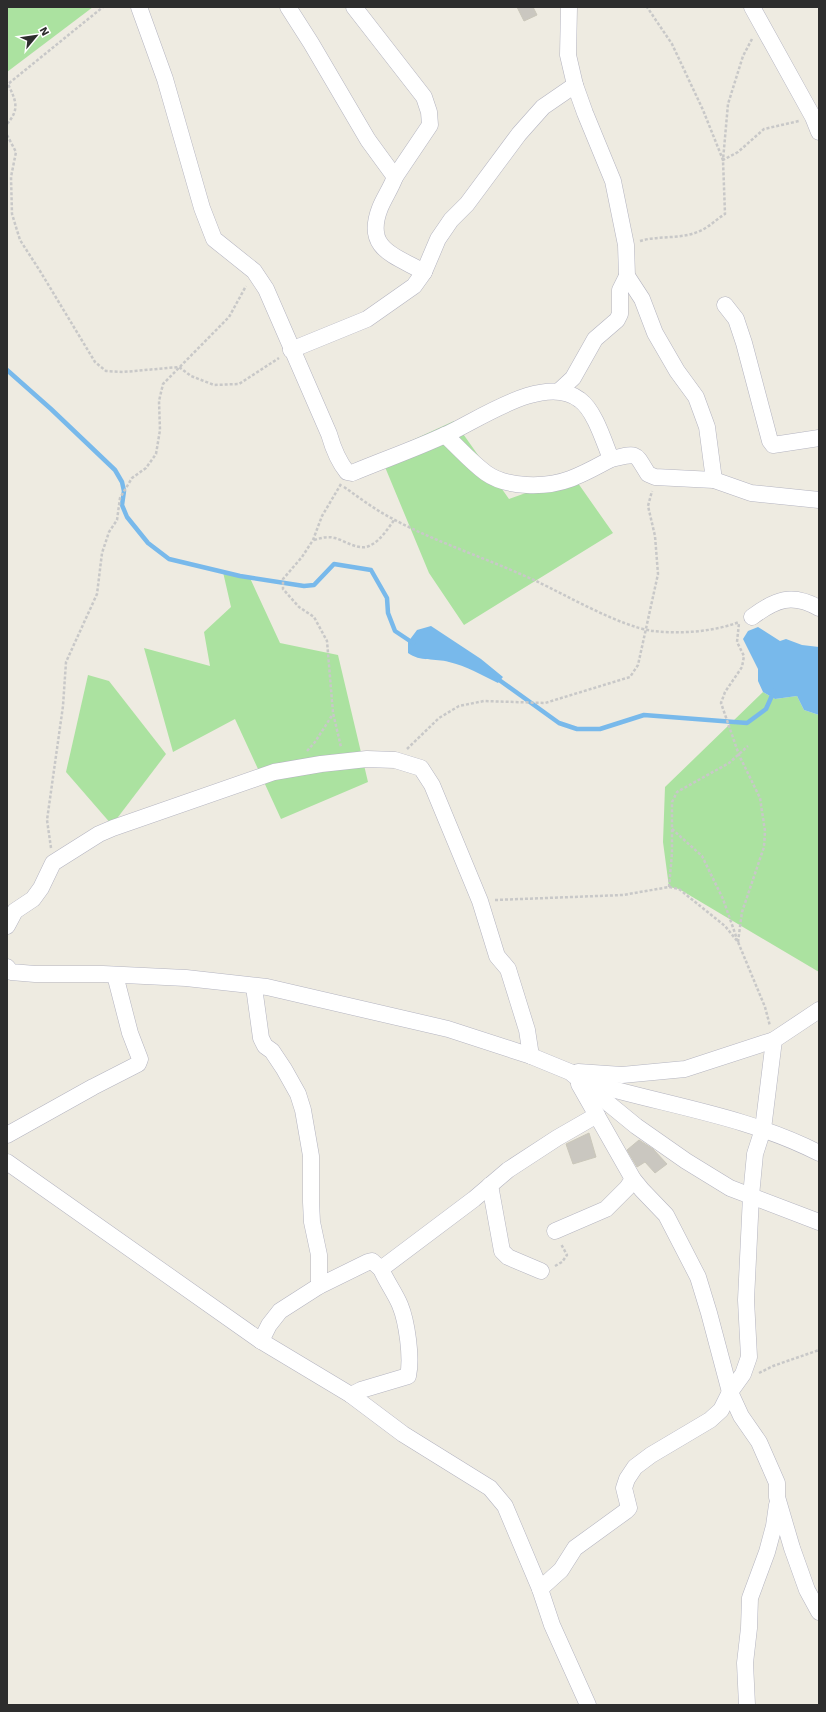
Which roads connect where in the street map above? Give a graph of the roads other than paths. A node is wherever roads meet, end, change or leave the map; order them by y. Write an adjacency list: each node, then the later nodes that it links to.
1 (139, 7): 12 (street)
2 (288, 7): 8 (street)
3 (354, 7): 8 (street)
4 (569, 7): 6 (street)
5 (752, 7): 7 (street)
6 (575, 85): 9 (street); 10 (street)
7 (816, 125)
8 (394, 177): 9 (street)
9 (424, 272): 12 (street)
10 (627, 276): 13 (street); 17 (street)
11 (725, 305): 15 (street)
12 (291, 350): 14 (street)
13 (559, 391): 14 (street); 16 (street)
14 (445, 435): 16 (street)
15 (819, 438)
16 (611, 459): 17 (street)
17 (714, 480): 18 (street)
18 (819, 500)
19 (819, 608): 20 (street)
20 (746, 620)
21 (7, 926): 27 (street)
22 (8, 973): 23 (street)
23 (115, 975): 24 (street); 31 (street)
24 (254, 987): 27 (street); 41 (street)
25 (819, 1010): 26 (street)
26 (774, 1040): 28 (street); 30 (street)
27 (531, 1056): 28 (street)
28 (576, 1076): 29 (street); 30 (street); 36 (street)
29 (597, 1115): 34 (street); 35 (street)
30 (763, 1129): 32 (street); 36 (street)
31 (7, 1135)
32 (819, 1153)
33 (7, 1162): 42 (street)
34 (633, 1179): 38 (street); 43 (street)
35 (490, 1185): 39 (street); 40 (street)
36 (751, 1196): 37 (street); 43 (street)
37 (819, 1222)
38 (555, 1231)
39 (381, 1269): 41 (street); 44 (street)
40 (541, 1271)
41 (319, 1286): 42 (street)
42 (261, 1341): 44 (street)
43 (730, 1392): 45 (street); 46 (street)
44 (351, 1395): 46 (street)
45 (778, 1497): 47 (street); 49 (street)
46 (540, 1589): 48 (street)
47 (819, 1612)
48 (588, 1705)
49 (747, 1705)

